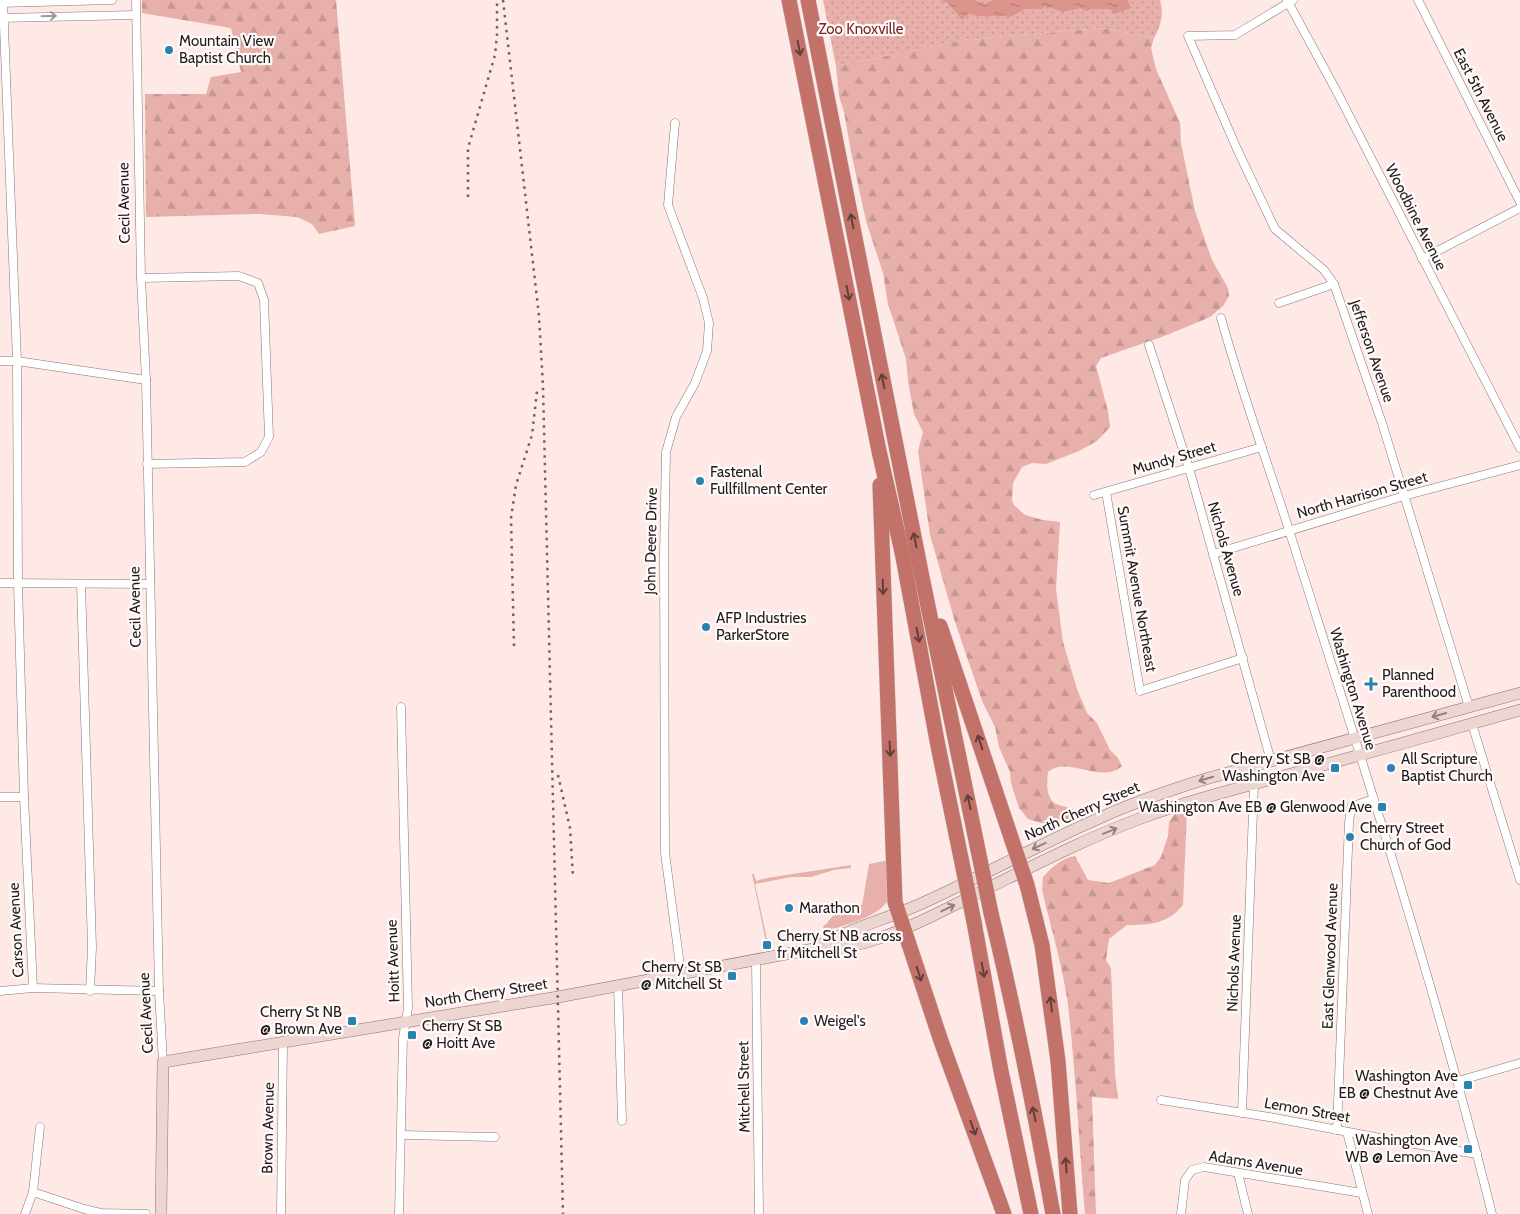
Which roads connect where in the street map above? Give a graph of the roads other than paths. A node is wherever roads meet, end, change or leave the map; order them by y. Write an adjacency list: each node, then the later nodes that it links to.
1 (112, 0): 7 (street)
2 (136, 0): 8 (street, Cecil Avenue)
3 (789, 0): 24 (highway, one-way to 24)
4 (808, 0): 33 (highway, one-way to 4)
5 (1418, 0): 11 (street, East 5th Avenue)
6 (1289, 1): 13 (street, Woodbine Avenue); 15 (street, Jefferson Avenue)
7 (2, 2): 9 (street, Carson Avenue)
8 (136, 15): 9 (street, one-way to 8); 14 (street, Cecil Avenue)
9 (2, 18): 20 (street, Carson Avenue)
10 (675, 123): 57 (street, John Deere Drive)
11 (1520, 202)
12 (1520, 208): 13 (street)
13 (1422, 259): 23 (street, Woodbine Avenue)
14 (141, 278): 21 (street, Cecil Avenue); 25 (street)
15 (1334, 284): 16 (street); 30 (street, Jefferson Avenue)
16 (1279, 303)
17 (1221, 318): 22 (street, Washington Avenue)
18 (1150, 345): 27 (street, Nichols Avenue)
19 (0, 361): 20 (street)
20 (17, 362): 21 (street); 35 (street, Carson Avenue)
21 (146, 380): 25 (street, Cecil Avenue)
22 (1262, 447): 27 (street, Mundy Street); 31 (street, Washington Avenue)
23 (1520, 448)
24 (879, 451): 53 (highway, one-way to 53); 87 (highway, one-way to 87, bridge)
25 (147, 464): 37 (street, Cecil Avenue)
26 (1520, 465): 30 (street, North Harrison Street)
27 (1189, 468): 28 (street, Mundy Street); 32 (street, Nichols Avenue)
28 (1106, 492): 29 (street, Mundy Street); 38 (street, Summit Avenue Northeast)
29 (1094, 495)
30 (1404, 496): 31 (street, North Harrison Street); 41 (street, Jefferson Avenue)
31 (1289, 531): 32 (street, North Harrison Street); 44 (street, Washington Avenue)
32 (1213, 554): 38 (street, Nichols Avenue)
33 (921, 572): 51 (highway, one-way to 33); 88 (highway, one-way to 33, bridge)
34 (0, 584): 35 (street)
35 (18, 584): 36 (street); 49 (street, Carson Avenue)
36 (81, 584): 37 (street); 61 (street)
37 (150, 584): 62 (street, Cecil Avenue)
38 (1243, 658): 46 (street, Nichols Avenue)
39 (1520, 693): 41 (main road, North Cherry Street)
40 (401, 707): 63 (street, Hoitt Avenue)
41 (1468, 707): 44 (main road, North Cherry Street, one-way to 44)
42 (1520, 710): 43 (main road, North Cherry Street)
43 (1472, 724): 45 (main road, North Cherry Street); 52 (street)
44 (1354, 738): 45 (street, Washington Avenue); 46 (main road, North Cherry Street)
45 (1359, 755): 47 (main road, North Cherry Street); 50 (street, Washington Avenue)
46 (1271, 761): 51 (main road, North Cherry Street, one-way to 51)
47 (1254, 784): 51 (main road, North Cherry Street, one-way to 47); 69 (street, Nichols Avenue)
48 (0, 797): 49 (street)
49 (24, 797): 59 (street, Carson Avenue)
50 (1373, 799): 67 (street, Washington Avenue); 72 (street, East Glenwood Avenue)
51 (1020, 864): 53 (main road, North Cherry Street); 54 (main road, North Cherry Street, one-way to 51); 89 (highway, one-way to 51)
52 (1520, 880)
53 (898, 914): 54 (highway); 55 (main road, North Cherry Street)
54 (903, 928): 55 (main road, North Cherry Street); 86 (highway, one-way to 86)
55 (813, 949): 56 (main road, North Cherry Street)
56 (756, 960): 57 (main road, North Cherry Street); 85 (street, Mitchell Street)
57 (681, 974): 58 (main road, North Cherry Street)
58 (618, 986): 63 (main road, North Cherry Street); 70 (street)
59 (33, 988): 60 (street); 61 (street)
60 (0, 991)
61 (90, 991): 62 (street)
62 (159, 991): 65 (street, Cecil Avenue)
63 (407, 1020): 64 (main road, North Cherry Street); 74 (street, Hoitt Avenue)
64 (283, 1042): 65 (main road, North Cherry Street); 83 (street, Brown Avenue)
65 (163, 1062): 82 (main road, Cecil Avenue)
66 (1520, 1063): 67 (street)
67 (1458, 1080): 76 (street, Washington Avenue)
68 (1161, 1100): 69 (street, Lemon Street)
69 (1242, 1113): 72 (street, Lemon Street)
70 (622, 1121)
71 (40, 1126): 78 (street)
72 (1337, 1130): 73 (street, Lemon Street)
73 (1347, 1132): 76 (street, Lemon Street); 79 (street)
74 (402, 1135): 75 (street); 84 (street, Hoitt Avenue)
75 (495, 1137)
76 (1477, 1154): 93 (street, Washington Avenue)
77 (1238, 1173): 79 (street, Adams Avenue); 90 (street, Adams Avenue); 91 (street)
78 (34, 1192): 80 (street); 81 (street)
79 (1362, 1193): 92 (street)
80 (25, 1214)
81 (146, 1214)
82 (161, 1214)
83 (281, 1214)
84 (399, 1214)
85 (759, 1214)
86 (1004, 1214)
87 (1031, 1214)
88 (1053, 1214)
89 (1070, 1214)
90 (1181, 1214)
91 (1248, 1214)
92 (1368, 1214)
93 (1492, 1214)

